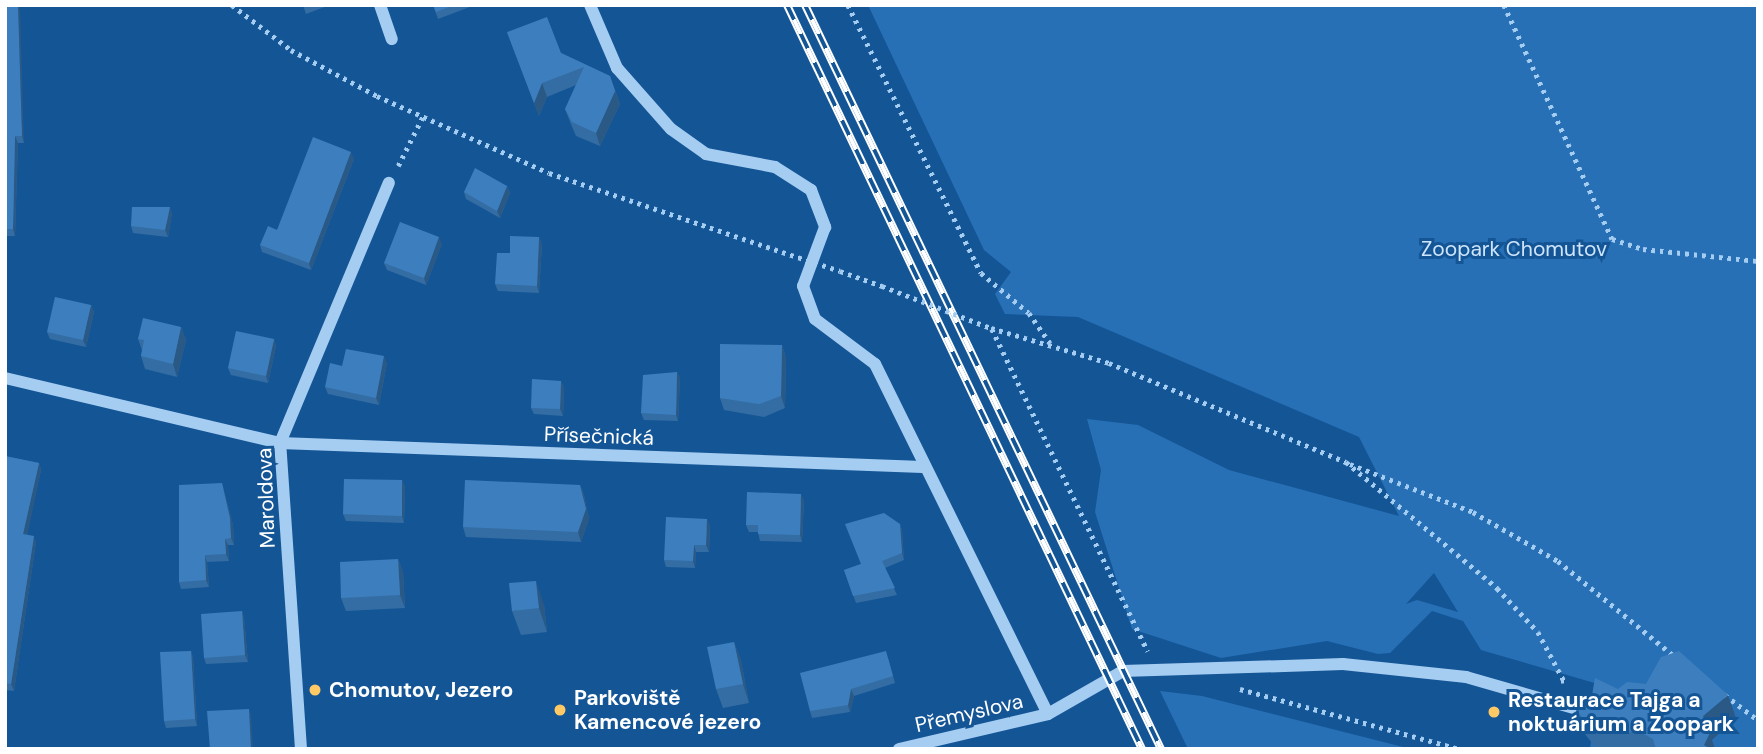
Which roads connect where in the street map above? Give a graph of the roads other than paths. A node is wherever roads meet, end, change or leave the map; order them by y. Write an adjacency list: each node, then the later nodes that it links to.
1 (380, 5): 3 (street)
2 (590, 5): 7 (street)
3 (392, 39)
4 (389, 183): 6 (street, Maroldova)
5 (5, 378): 6 (street, Přísečnická)
6 (280, 443): 7 (street, Přísečnická); 10 (street, Maroldova)
7 (923, 467): 9 (street)
8 (1594, 713): 9 (street, Přemyslova)
9 (1048, 714): 11 (street, Přemyslova)
10 (300, 749)
11 (899, 749)

